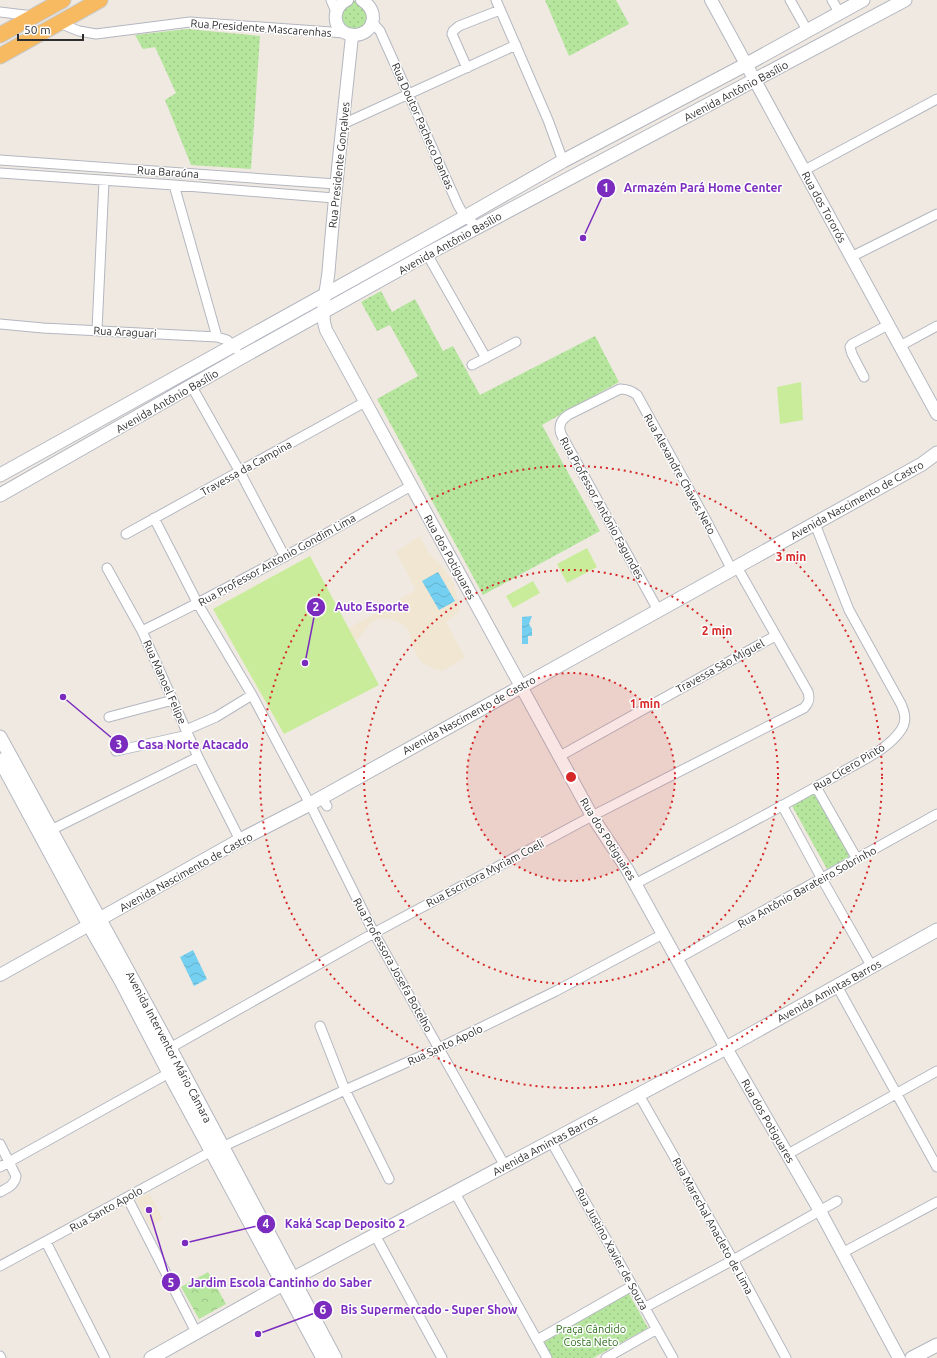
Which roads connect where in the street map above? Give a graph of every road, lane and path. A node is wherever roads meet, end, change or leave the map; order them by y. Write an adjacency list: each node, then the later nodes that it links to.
1 (100, 0): 18 (highway)
2 (332, 0): 14 (street)
3 (347, 0): 14 (street)
4 (363, 0): 17 (street)
5 (496, 0): 12 (street)
6 (711, 0): 24 (street, Rua dos Tororós)
7 (790, 0): 19 (street)
8 (832, 0): 15 (street)
9 (863, 0): 15 (main road, Avenida Antônio Basílio)
10 (905, 0): 26 (main road, Avenida Antônio Basílio)
11 (56, 2): 16 (highway)
12 (500, 10): 22 (street); 25 (street)
13 (0, 12): 16 (street)
14 (336, 12): 20 (street)
15 (839, 12): 19 (main road, Avenida Antônio Basílio)
16 (35, 16): 21 (highway)
17 (372, 22): 20 (street); 27 (street, Rua Doutor Pacheco Dantas)
18 (59, 23): 20 (street, Rua Presidente Mascarenhas); 23 (highway)
19 (807, 30): 24 (main road, Avenida Antônio Basílio)
20 (349, 34): 29 (street, Rua Presidente Gonçalves)
21 (0, 35)
22 (516, 45): 25 (street); 31 (street)
23 (0, 56)
24 (747, 64): 26 (street, Rua dos Tororós); 31 (main road, Avenida Antônio Basílio)
25 (467, 68): 27 (street)
26 (756, 80): 33 (street, Rua dos Tororós); 42 (main road, Avenida Antônio Basílio)
27 (409, 94): 29 (street); 41 (street, Rua Doutor Pacheco Dantas)
28 (937, 99): 33 (street)
29 (343, 124): 37 (street, Rua Presidente Gonçalves)
30 (0, 160): 32 (street, Rua Baraúna)
31 (563, 161): 41 (main road, Avenida Antônio Basílio)
32 (49, 164): 35 (street); 37 (street, Rua Baraúna)
33 (803, 171): 44 (street, Rua dos Tororós)
34 (0, 173): 35 (street, Rua Baraúna)
35 (49, 177): 36 (street, Rua Baraúna)
36 (104, 181): 38 (street, Rua Baraúna); 50 (street)
37 (336, 184): 39 (street, Rua Presidente Gonçalves)
38 (174, 185): 39 (street, Rua Baraúna); 51 (street)
39 (334, 198): 45 (street, Rua Presidente Gonçalves)
40 (937, 214): 44 (street)
41 (465, 217): 42 (street, Rua Doutor Pacheco Dantas); 45 (main road, Avenida Antônio Basílio)
42 (478, 227): 43 (main road, Avenida Antônio Basílio)
43 (427, 254): 46 (main road, Avenida Antônio Basílio); 56 (street)
44 (851, 257): 48 (street, Rua dos Tororós)
45 (326, 294): 46 (street, Rua dos Potiguares); 53 (main road, Avenida Antônio Basílio)
46 (323, 313): 55 (main road, Avenida Antônio Basílio); 61 (street, Rua dos Potiguares)
47 (0, 324): 50 (street, Rua Araguari)
48 (888, 325): 54 (street, Rua dos Tororós); 58 (street)
49 (937, 326): 54 (street)
50 (97, 330): 51 (street, Rua Araguari)
51 (218, 337): 53 (street, Rua Araguari)
52 (516, 342): 56 (street)
53 (234, 346): 55 (street, Rua Araguari); 65 (main road, Avenida Antônio Basílio)
54 (900, 346): 62 (street, Rua dos Tororós)
55 (242, 357): 59 (main road, Avenida Antônio Basílio)
56 (486, 358): 57 (street)
57 (472, 365)
58 (864, 377)
59 (192, 387): 64 (street); 67 (main road, Avenida Antônio Basílio)
60 (620, 389): 74 (street, Rua Alexandre Chaves Neto); 76 (street, Rua Professor Antônio Fagundes)
61 (365, 402): 64 (street, Travessa da Campina); 66 (street, Rua dos Potiguares)
62 (937, 414)
63 (937, 453): 70 (main road, Avenida Nascimento de Castro)
64 (240, 472): 69 (street, Travessa da Campina); 72 (street)
65 (0, 476)
66 (411, 486): 72 (street, Rua Professor Antonio Gondim Lima); 79 (street, Rua dos Potiguares)
67 (6, 487): 68 (main road, Avenida Antônio Basílio)
68 (0, 495)
69 (154, 518): 71 (street, Travessa da Campina); 75 (street, Rua Professora Josefa Botelho)
70 (815, 524): 74 (main road, Avenida Nascimento de Castro); 90 (street, Rua Cícero Pinto)
71 (126, 534)
72 (285, 557): 75 (street, Rua Professor Antonio Gondim Lima)
73 (107, 568): 77 (street, Rua Manoel Felipe)
74 (734, 568): 76 (main road, Avenida Nascimento de Castro); 78 (street, Rua Alexandre Chaves Neto)
75 (198, 604): 77 (street, Rua Professor Antonio Gondim Lima); 80 (street, Rua Professora Josefa Botelho)
76 (658, 610): 79 (main road, Avenida Nascimento de Castro)
77 (142, 631): 81 (street, Rua Manoel Felipe)
78 (775, 636): 82 (street, Rua Alexandre Chaves Neto); 87 (street, Travessa São Miguel)
79 (521, 687): 87 (street, Rua dos Potiguares); 91 (main road, Avenida Nascimento de Castro)
80 (252, 695): 84 (street); 91 (street, Rua Professora Josefa Botelho)
81 (173, 700): 83 (street); 84 (street, Rua Manoel Felipe)
82 (804, 708): 94 (street, Rua Escritora Myriam Coeli)
83 (109, 717)
84 (187, 732): 86 (street); 88 (street, Rua Manoel Felipe)
85 (0, 738): 95 (main road, Avenida Interventor Mário Câmara)
86 (116, 751)
87 (560, 756): 94 (street, Rua dos Potiguares)
88 (198, 757): 95 (street); 96 (street, Rua Manoel Felipe)
89 (0, 760): 100 (main road, Avenida Interventor Mário Câmara)
90 (816, 787): 92 (street, Rua Cícero Pinto); 97 (street)
91 (310, 804): 96 (main road, Avenida Nascimento de Castro); 102 (street, Rua Professora Josefa Botelho)
92 (782, 805): 98 (street); 99 (street, Rua Cícero Pinto)
93 (937, 814): 97 (street, Rua Antônio Barateiro Sobrinho)
94 (592, 816): 99 (street, Rua dos Potiguares); 102 (street, Rua Escritora Myriam Coeli)
95 (51, 830): 100 (main road, Avenida Interventor Mário Câmara)
96 (240, 840): 100 (main road, Avenida Nascimento de Castro)
97 (857, 859): 98 (street, Rua Antônio Barateiro Sobrinho)
98 (822, 879): 104 (street, Rua Antônio Barateiro Sobrinho); 105 (street)
99 (635, 884): 103 (street, Rua dos Potiguares)
100 (95, 923): 106 (street, Avenida Nascimento de Castro); 109 (main road, Avenida Interventor Mário Câmara); 113 (main road, Avenida Interventor Mário Câmara)
101 (937, 930): 105 (main road, Avenida Amintas Barros)
102 (374, 933): 109 (street, Rua Escritora Myriam Coeli); 110 (street, Rua Professora Josefa Botelho)
103 (663, 934): 104 (street, Rua dos Potiguares); 110 (street, Rua Santo Apolo)
104 (676, 959): 111 (street, Rua dos Potiguares)
105 (872, 967): 107 (main road, Avenida Amintas Barros)
106 (0, 975)
107 (837, 986): 111 (main road, Avenida Amintas Barros); 115 (street)
108 (320, 1026): 114 (street)
109 (170, 1048): 119 (main road, Avenida Interventor Mário Câmara)
110 (439, 1048): 114 (street, Rua Santo Apolo); 122 (street, Rua Professora Josefa Botelho)
111 (726, 1048): 116 (main road, Avenida Amintas Barros); 120 (street, Rua dos Potiguares)
112 (937, 1072): 115 (street)
113 (169, 1073): 119 (main road, Avenida Interventor Mário Câmara); 121 (street)
114 (345, 1090): 119 (street, Rua Santo Apolo); 125 (street)
115 (897, 1094): 120 (street); 124 (street)
116 (639, 1096): 117 (main road, Avenida Amintas Barros); 135 (street, Rua Marechal Anacleto de Lima)
117 (551, 1141): 122 (main road, Avenida Amintas Barros); 138 (street, Rua Justino Xavier de Souza)
118 (0, 1144): 121 (street)
119 (217, 1149): 128 (street, Rua Santo Apolo); 137 (main road, Avenida Interventor Mário Câmara)
120 (788, 1154): 131 (street, Rua dos Potiguares)
121 (10, 1161): 123 (street); 126 (street)
122 (505, 1166): 127 (main road, Avenida Amintas Barros)
123 (0, 1167)
124 (937, 1167)
125 (389, 1179)
126 (0, 1192)
127 (455, 1193): 132 (main road, Avenida Amintas Barros); 142 (street)
128 (127, 1197): 133 (street, Rua Santo Apolo); 141 (street)
129 (837, 1201): 131 (street)
130 (937, 1202): 134 (street)
131 (820, 1211): 134 (street, Rua dos Potiguares); 135 (street)
132 (375, 1235): 137 (main road, Avenida Amintas Barros); 148 (street)
133 (46, 1242): 136 (street, Rua Santo Apolo); 145 (street)
134 (842, 1252): 153 (street, Rua dos Potiguares)
135 (733, 1260): 139 (street); 152 (street, Rua Marechal Anacleto de Lima)
136 (0, 1266)
137 (288, 1281): 141 (main road, Avenida Amintas Barros); 146 (main road, Avenida Interventor Mário Câmara); 147 (main road, Avenida Interventor Mário Câmara)
138 (632, 1286): 139 (street, Rua Justino Xavier de Souza); 142 (street)
139 (644, 1308): 140 (street, Rua Justino Xavier de Souza)
140 (657, 1329): 150 (street); 151 (street, Rua Justino Xavier de Souza)
141 (196, 1332): 144 (main road, Avenida Amintas Barros)
142 (537, 1340): 149 (street)
143 (937, 1345): 154 (main road)
144 (158, 1356)
145 (105, 1358)
146 (323, 1358)
147 (335, 1358)
148 (442, 1358)
149 (547, 1358)
150 (606, 1358)
151 (672, 1358)
152 (786, 1358)
153 (899, 1358)
154 (912, 1358)

